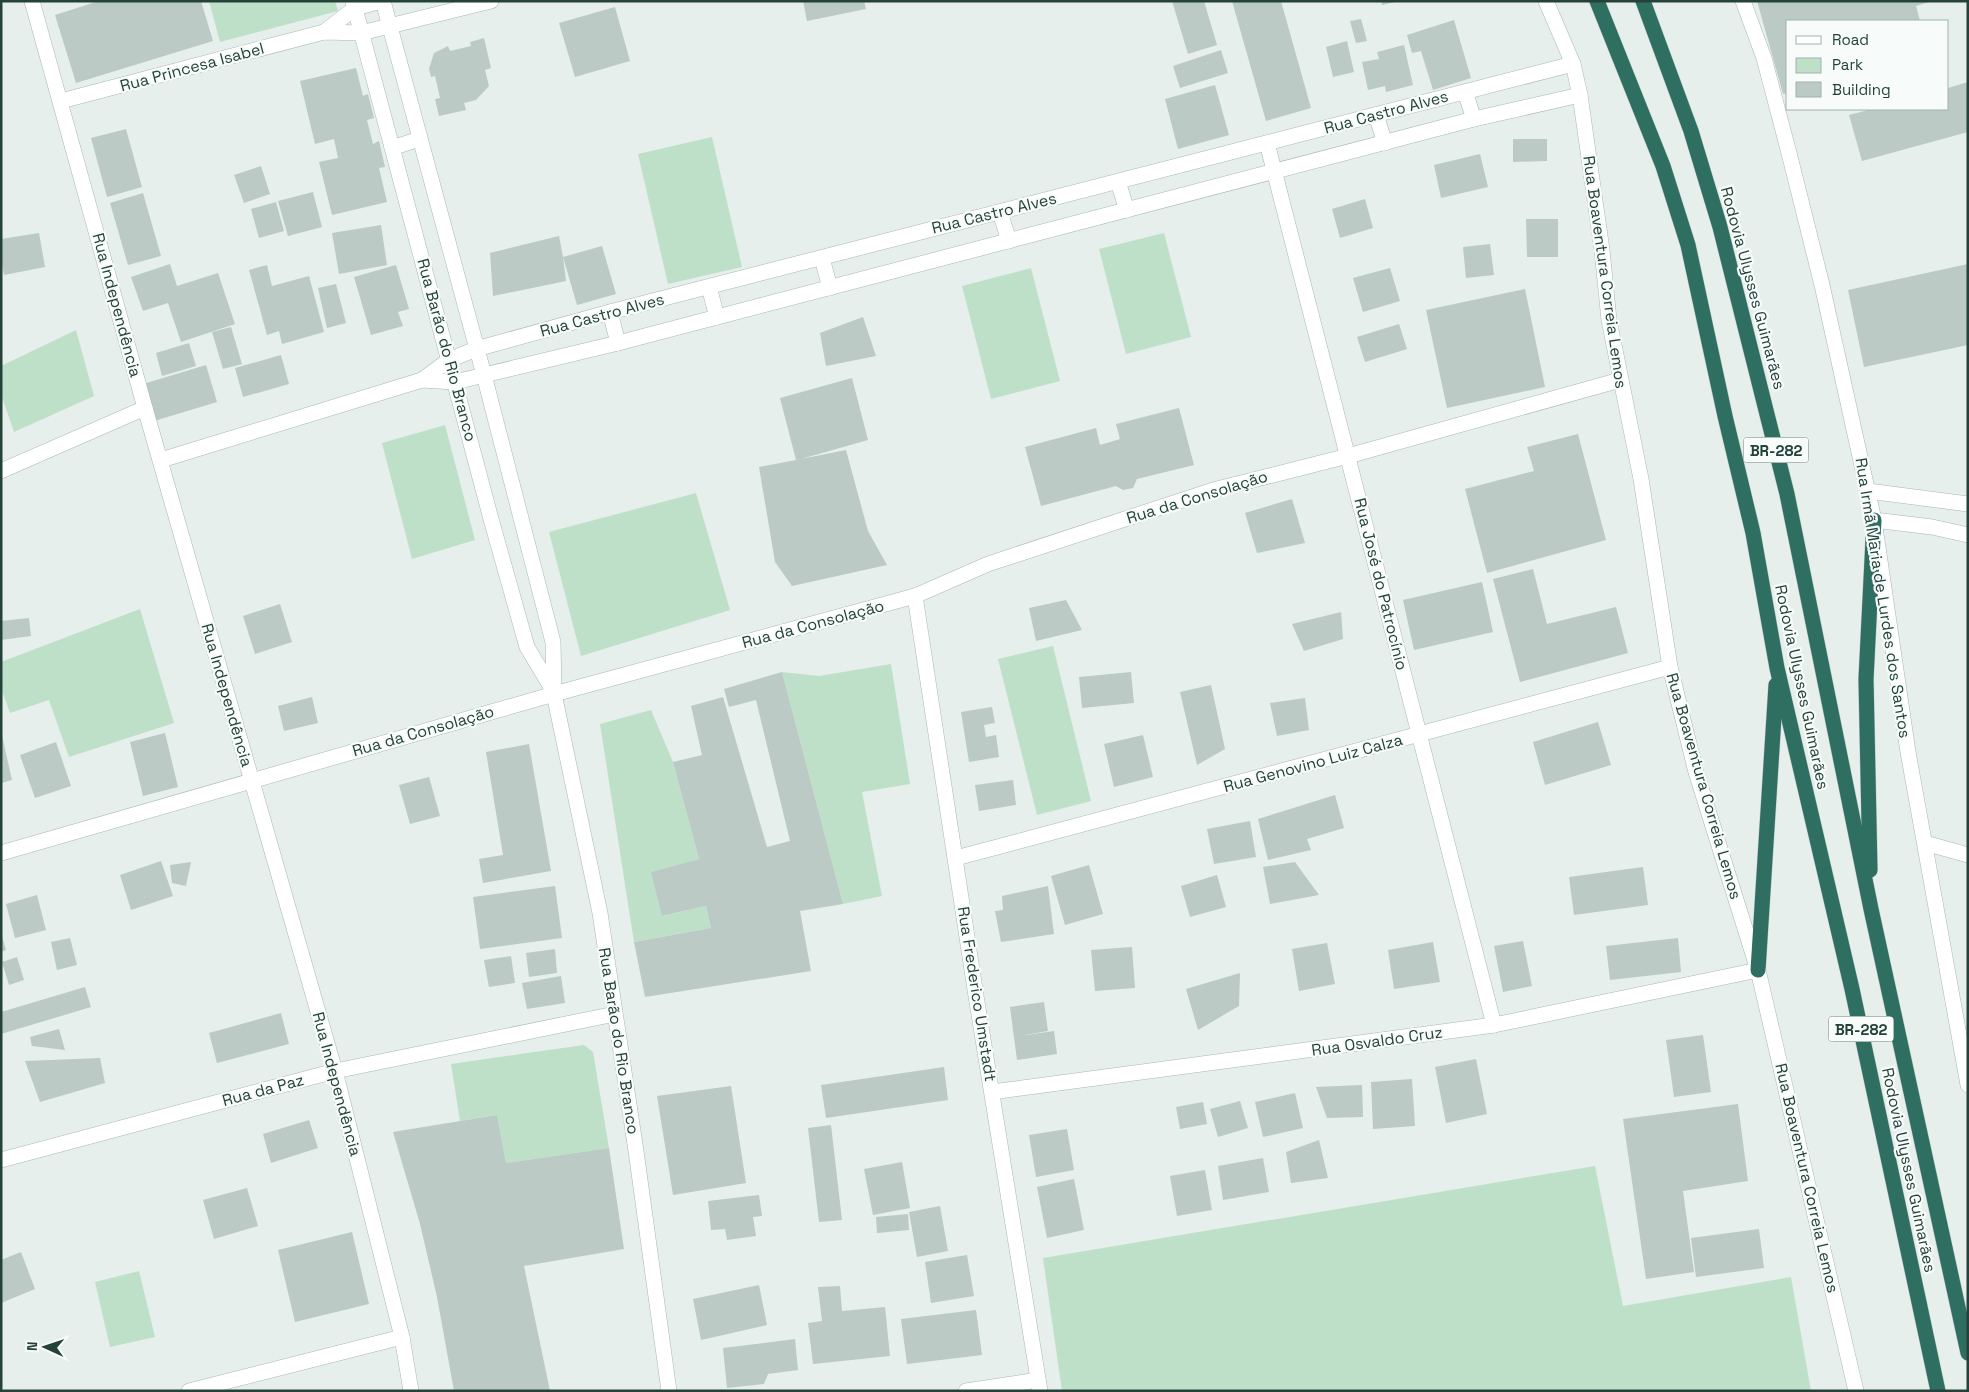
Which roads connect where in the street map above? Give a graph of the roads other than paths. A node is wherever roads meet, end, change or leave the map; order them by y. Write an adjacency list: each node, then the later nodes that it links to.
1 (32, 1): 15 (street, Rua Independência)
2 (382, 1): 8 (street, Rua Princesa Isabel); 9 (street, Rua Barão do Rio Branco)
3 (491, 1): 9 (street, Rua Princesa Isabel)
4 (1546, 1): 12 (street, Rua Boaventura Correia Lemos)
5 (1597, 1): 52 (highway, Rodovia Ulysses Guimarães / BR-282)
6 (1643, 1): 60 (highway, Rodovia Ulysses Guimarães / BR-282)
7 (1743, 1): 44 (street, Rua Irmã Maria de Lurdes dos Santos)
8 (354, 5): 10 (street, Rua Princesa Isabel); 11 (street, Rua Barão do Rio Branco)
9 (389, 27): 11 (street, Rua Princesa Isabel); 18 (street, Rua Barão do Rio Branco)
10 (324, 32): 11 (street, Rua Princesa Isabel); 15 (street, Rua Princesa Isabel)
11 (361, 33): 21 (street, Rua Barão do Rio Branco)
12 (1573, 64): 13 (street, Rua Castro Alves); 14 (street, Rua Boaventura Correia Lemos)
13 (1465, 92): 16 (street, Rua Castro Alves); 17 (street)
14 (1580, 95): 17 (street, Rua Castro Alves); 38 (street, Rua Boaventura Correia Lemos)
15 (61, 101): 40 (street, Rua Independência)
16 (1376, 115): 19 (street, Rua Castro Alves); 20 (street)
17 (1474, 119): 20 (street, Rua Castro Alves)
18 (419, 139): 21 (street); 26 (street, Rua Barão do Rio Branco)
19 (1266, 143): 22 (street, Rua José do Patrocínio); 23 (street, Rua Castro Alves)
20 (1385, 143): 22 (street, Rua Castro Alves)
21 (392, 148): 26 (street, Rua Barão do Rio Branco)
22 (1275, 172): 24 (street, Rua Castro Alves); 41 (street, Rua José do Patrocínio)
23 (1118, 182): 24 (street); 25 (street, Rua Castro Alves)
24 (1127, 210): 27 (street, Rua Castro Alves)
25 (1000, 212): 27 (street); 28 (street, Rua Castro Alves)
26 (431, 236): 34 (street, Rua Barão do Rio Branco); 35 (street, Rua Barão do Rio Branco)
27 (1009, 241): 30 (street, Rua Castro Alves)
28 (822, 258): 29 (street, Rua Castro Alves); 30 (street)
29 (709, 287): 31 (street, Rua Castro Alves); 32 (street)
30 (830, 288): 32 (street, Rua Castro Alves)
31 (610, 312): 33 (street); 34 (street, Rua Castro Alves)
32 (717, 317): 33 (street, Rua Castro Alves)
33 (618, 343): 36 (street, Rua Castro Alves)
34 (476, 349): 35 (street, Rua Castro Alves); 36 (street, Rua Barão do Rio Branco)
35 (449, 360): 37 (street, Rua Castro Alves); 39 (street, Rua Barão do Rio Branco)
36 (484, 375): 39 (street, Rua Castro Alves); 46 (street, Rua Barão do Rio Branco)
37 (422, 380): 39 (street, Rua Castro Alves); 42 (street, Rua Castro Alves)
38 (1620, 380): 41 (street, Rua da Consolação); 51 (street, Rua Boaventura Correia Lemos)
39 (454, 382): 47 (street, Rua Barão do Rio Branco)
40 (145, 408): 42 (street, Rua Independência); 43 (street)
41 (1348, 456): 50 (street, Rua da Consolação); 54 (street, Rua José do Patrocínio)
42 (161, 460): 55 (street, Rua Independência)
43 (1, 471)
44 (1868, 491): 45 (street); 48 (street, Rua Irmã Maria de Lurdes dos Santos)
45 (1968, 504)
46 (518, 511): 47 (street); 53 (street, Rua Barão do Rio Branco)
47 (491, 519): 53 (street, Rua Barão do Rio Branco)
48 (1874, 520): 49 (street); 56 (street, Rua Irmã Maria de Lurdes dos Santos); 60 (highway)
49 (1968, 535)
50 (915, 596): 53 (street, Rua da Consolação); 59 (street, Rua Frederico Umstadt)
51 (1670, 667): 54 (street, Rua Genovino Luiz Calza); 61 (street, Rua Boaventura Correia Lemos)
52 (1777, 668): 61 (highway); 76 (highway, Rodovia Ulysses Guimarães / BR-282)
53 (554, 694): 55 (street, Rua da Consolação); 62 (street, Rua Barão do Rio Branco)
54 (1420, 735): 59 (street, Rua Genovino Luiz Calza); 63 (street, Rua José do Patrocínio)
55 (251, 780): 57 (street, Rua da Consolação); 64 (street, Rua Independência)
56 (1926, 843): 58 (street); 65 (street, Rua Irmã Maria de Lurdes dos Santos)
57 (1, 853)
58 (1968, 855)
59 (956, 858): 66 (street, Rua Frederico Umstadt)
60 (1871, 909): 69 (highway, Rodovia Ulysses Guimarães / BR-282)
61 (1758, 970): 63 (street, Rua Osvaldo Cruz); 75 (street, Rua Boaventura Correia Lemos)
62 (615, 1014): 64 (street, Rua da Paz); 73 (street, Rua Barão do Rio Branco)
63 (1494, 1025): 66 (street, Rua Osvaldo Cruz)
64 (335, 1070): 67 (street, Rua da Paz); 68 (street, Rua Independência)
65 (1968, 1085)
66 (992, 1092): 70 (street, Rua Frederico Umstadt)
67 (1, 1160)
68 (402, 1337): 71 (street); 72 (street, Rua Independência)
69 (1968, 1354)
70 (1039, 1385): 74 (street)
71 (189, 1391)
72 (411, 1391)
73 (669, 1391)
74 (966, 1391)
75 (1856, 1391)
76 (1938, 1391)

